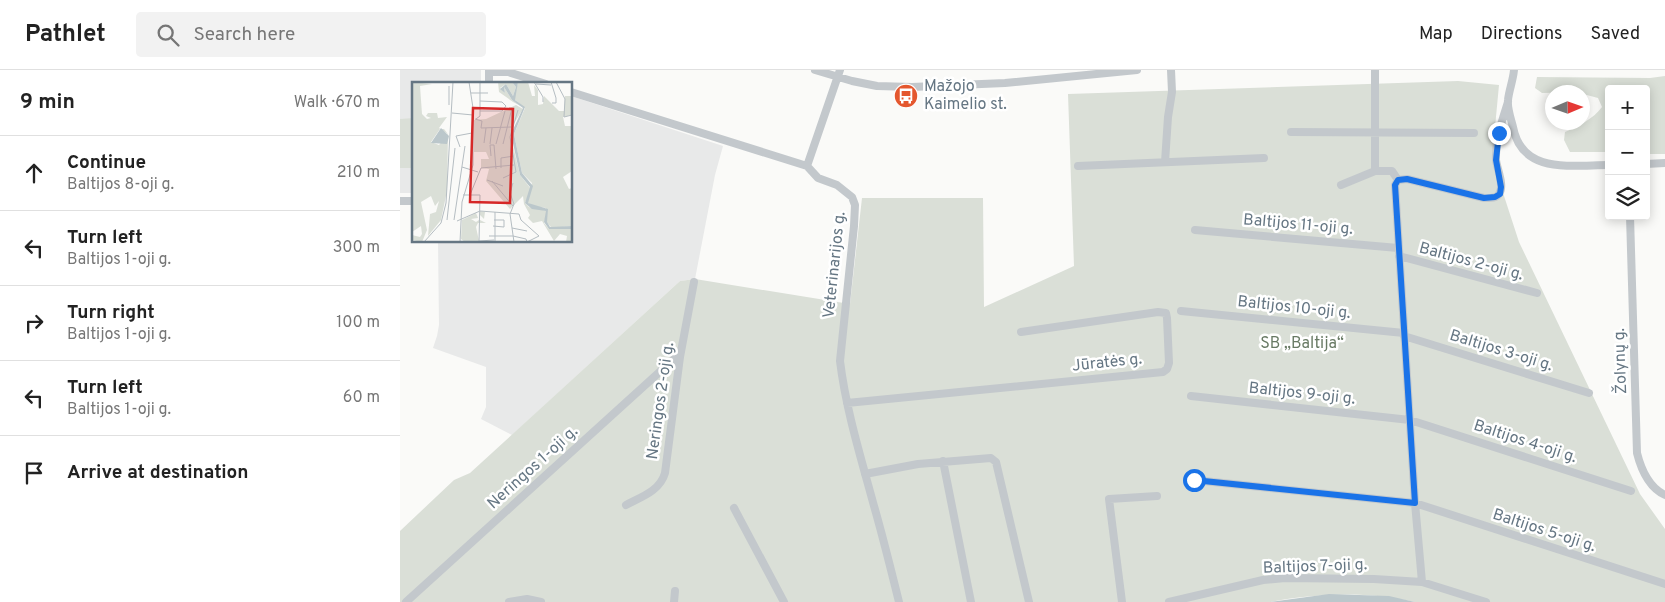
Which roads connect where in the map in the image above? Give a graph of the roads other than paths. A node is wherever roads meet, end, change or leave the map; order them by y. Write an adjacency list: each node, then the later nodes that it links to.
1 (816, 70): 7 (street)
2 (1137, 70): 7 (street)
3 (1172, 70): 15 (street)
4 (1375, 70): 12 (street)
5 (1514, 70): 10 (street)
6 (489, 71): 8 (street)
7 (838, 73): 19 (street)
8 (540, 82)
9 (572, 92): 19 (street, Veterinarijos g.)
10 (1508, 102): 18 (street); 22 (street)
11 (1291, 132): 12 (street)
12 (1375, 132): 13 (street); 21 (street)
13 (1474, 133)
14 (1264, 158): 15 (street)
15 (1165, 162): 20 (street)
16 (1665, 163): 17 (street)
17 (1650, 164)
18 (1605, 165)
19 (807, 166): 36 (street, Veterinarijos g.)
20 (1078, 166)
21 (1375, 171): 22 (street); 23 (street)
22 (1398, 180): 26 (street)
23 (1341, 185)
24 (1630, 220): 42 (street, Žolynų g.)
25 (1195, 230): 26 (street, Baltijos 11-oji g.)
26 (1398, 248): 27 (street)
27 (1399, 256): 29 (street, Baltijos 2-oji g.); 32 (street)
28 (694, 282): 33 (street, Neringos 2-oji g.)
29 (1537, 294)
30 (1181, 311): 32 (street, Baltijos 10-oji g.)
31 (1021, 332): 36 (street, Jūratės g.)
32 (1404, 334): 34 (street, Baltijos 3-oji g.); 37 (street)
33 (680, 357): 45 (street, Neringos 2-oji g.); 50 (street, Neringos 1-oji g.)
34 (1589, 393)
35 (1191, 396): 37 (street, Baltijos 9-oji g.)
36 (847, 403): 39 (street, Veterinarijos g.)
37 (1410, 420): 41 (street, Baltijos 4-oji g.); 44 (street)
38 (943, 461): 39 (street); 56 (street); 57 (street)
39 (865, 474): 55 (street, Veterinarijos g.)
40 (1194, 480): 44 (street, Baltijos 5-oji g.)
41 (1631, 491)
42 (1665, 495)
43 (1157, 496): 58 (street)
44 (1415, 503): 47 (street); 48 (street, Baltijos 5-oji g.)
45 (626, 505)
46 (734, 508): 54 (street)
47 (1422, 582): 59 (street, Baltijos 7-oji g.); 60 (street, Baltijos 7-oji g.)
48 (1665, 584)
49 (675, 591): 53 (street)
50 (406, 602)
51 (509, 602): 52 (street)
52 (541, 602)
53 (674, 602)
54 (784, 602)
55 (899, 602)
56 (970, 602)
57 (1029, 602)
58 (1122, 602)
59 (1169, 602)
60 (1486, 602)

